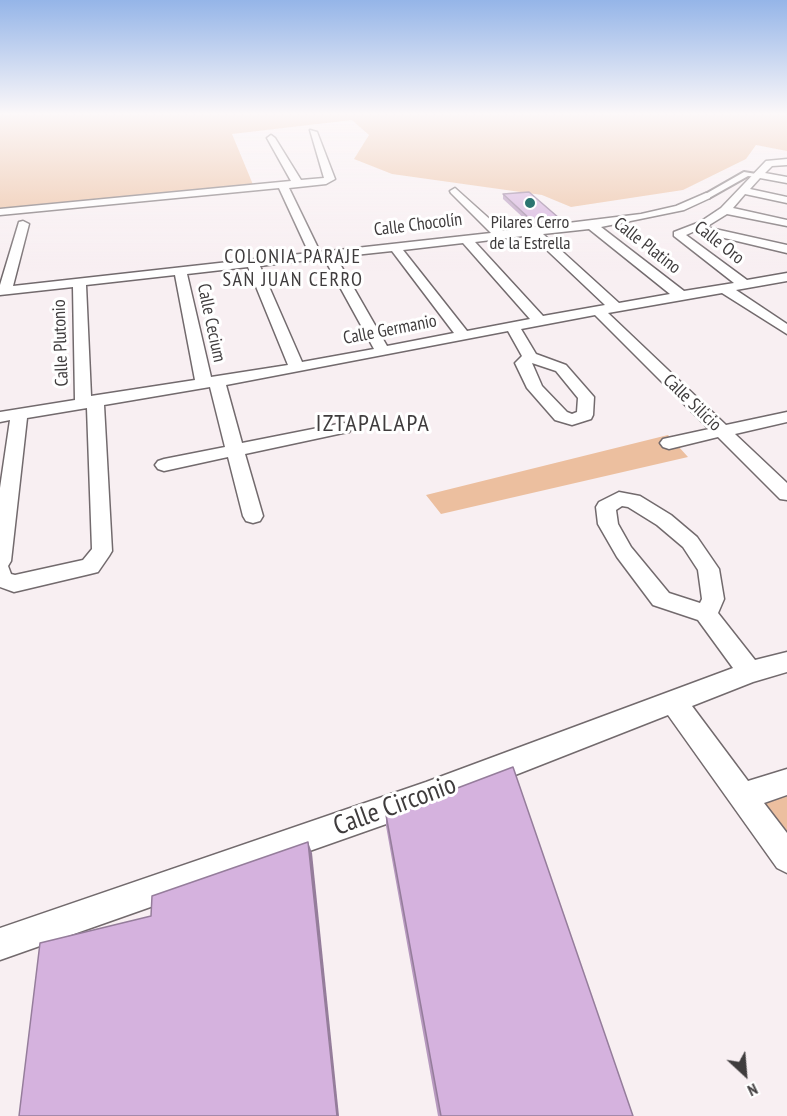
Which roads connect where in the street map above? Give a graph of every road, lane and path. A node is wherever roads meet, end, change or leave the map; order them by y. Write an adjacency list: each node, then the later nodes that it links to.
1 (288, 167): 6 (street)
2 (324, 167): 6 (street)
3 (765, 167): 4 (street, Calle Oro)
4 (758, 175): 5 (street); 9 (street, Calle Oro); 10 (street)
5 (787, 180)
6 (297, 183): 7 (street)
7 (283, 185): 13 (street); 23 (street)
8 (455, 191): 19 (street)
9 (744, 191): 11 (street); 12 (street, Calle Oro)
10 (706, 196): 16 (street, Calle Chocolín)
11 (787, 200)
12 (725, 210): 14 (street); 17 (street, Calle Oro)
13 (0, 212)
14 (787, 223)
15 (23, 224): 30 (street)
16 (591, 225): 18 (street, Calle Chocolín); 31 (street, Calle Platino)
17 (695, 228): 22 (street); 28 (street, Calle Oro)
18 (532, 230): 19 (street, Calle Chocolín); 32 (street)
19 (499, 234): 20 (street, Calle Chocolín)
20 (465, 238): 21 (street, Calle Chocolín); 34 (street)
21 (394, 246): 23 (street, Calle Chocolín); 37 (street)
22 (787, 249)
23 (322, 255): 24 (street, Calle Chocolín); 38 (street)
24 (252, 262): 25 (street, Calle Chocolín); 40 (street)
25 (180, 271): 27 (street, Calle Chocolín); 41 (street, Calle Cecium)
26 (782, 280): 28 (street, Calle Germanio)
27 (79, 283): 30 (street, Calle Chocolín); 42 (street, Calle Plutonio)
28 (744, 285): 29 (street, Calle Germanio)
29 (724, 288): 31 (street, Calle Germanio); 36 (street)
30 (2, 291)
31 (681, 296): 32 (street, Calle Germanio)
32 (615, 308): 33 (street, Calle Germanio)
33 (598, 311): 34 (street, Calle Germanio); 47 (street, Calle Silicio)
34 (540, 321): 35 (street, Calle Germanio)
35 (511, 326): 37 (street, Calle Germanio); 39 (street)
36 (787, 330)
37 (464, 336): 38 (street, Calle Germanio)
38 (383, 352): 40 (street, Calle Germanio)
39 (530, 357)
40 (297, 368): 41 (street, Calle Germanio)
41 (211, 382): 42 (street, Calle Germanio); 49 (street, Calle Cecium)
42 (89, 401): 43 (street, Calle Germanio); 54 (street, Calle Plutonio)
43 (19, 414): 44 (street, Calle Germanio); 53 (street)
44 (0, 417)
45 (786, 419): 47 (street)
46 (343, 428): 49 (street)
47 (721, 431): 48 (street); 51 (street, Calle Silicio)
48 (669, 443)
49 (236, 451): 50 (street); 52 (street, Calle Cecium)
50 (164, 465)
51 (787, 494)
52 (253, 516)
53 (0, 561)
54 (0, 571)
55 (706, 614): 55 (street); 57 (street)
56 (787, 662): 57 (street, Calle Circonio)
57 (750, 672): 58 (street, Calle Circonio)
58 (674, 702): 60 (street); 62 (street, Calle Circonio)
59 (787, 782): 60 (street)
60 (743, 798): 61 (street)
61 (787, 858)
62 (0, 944)

